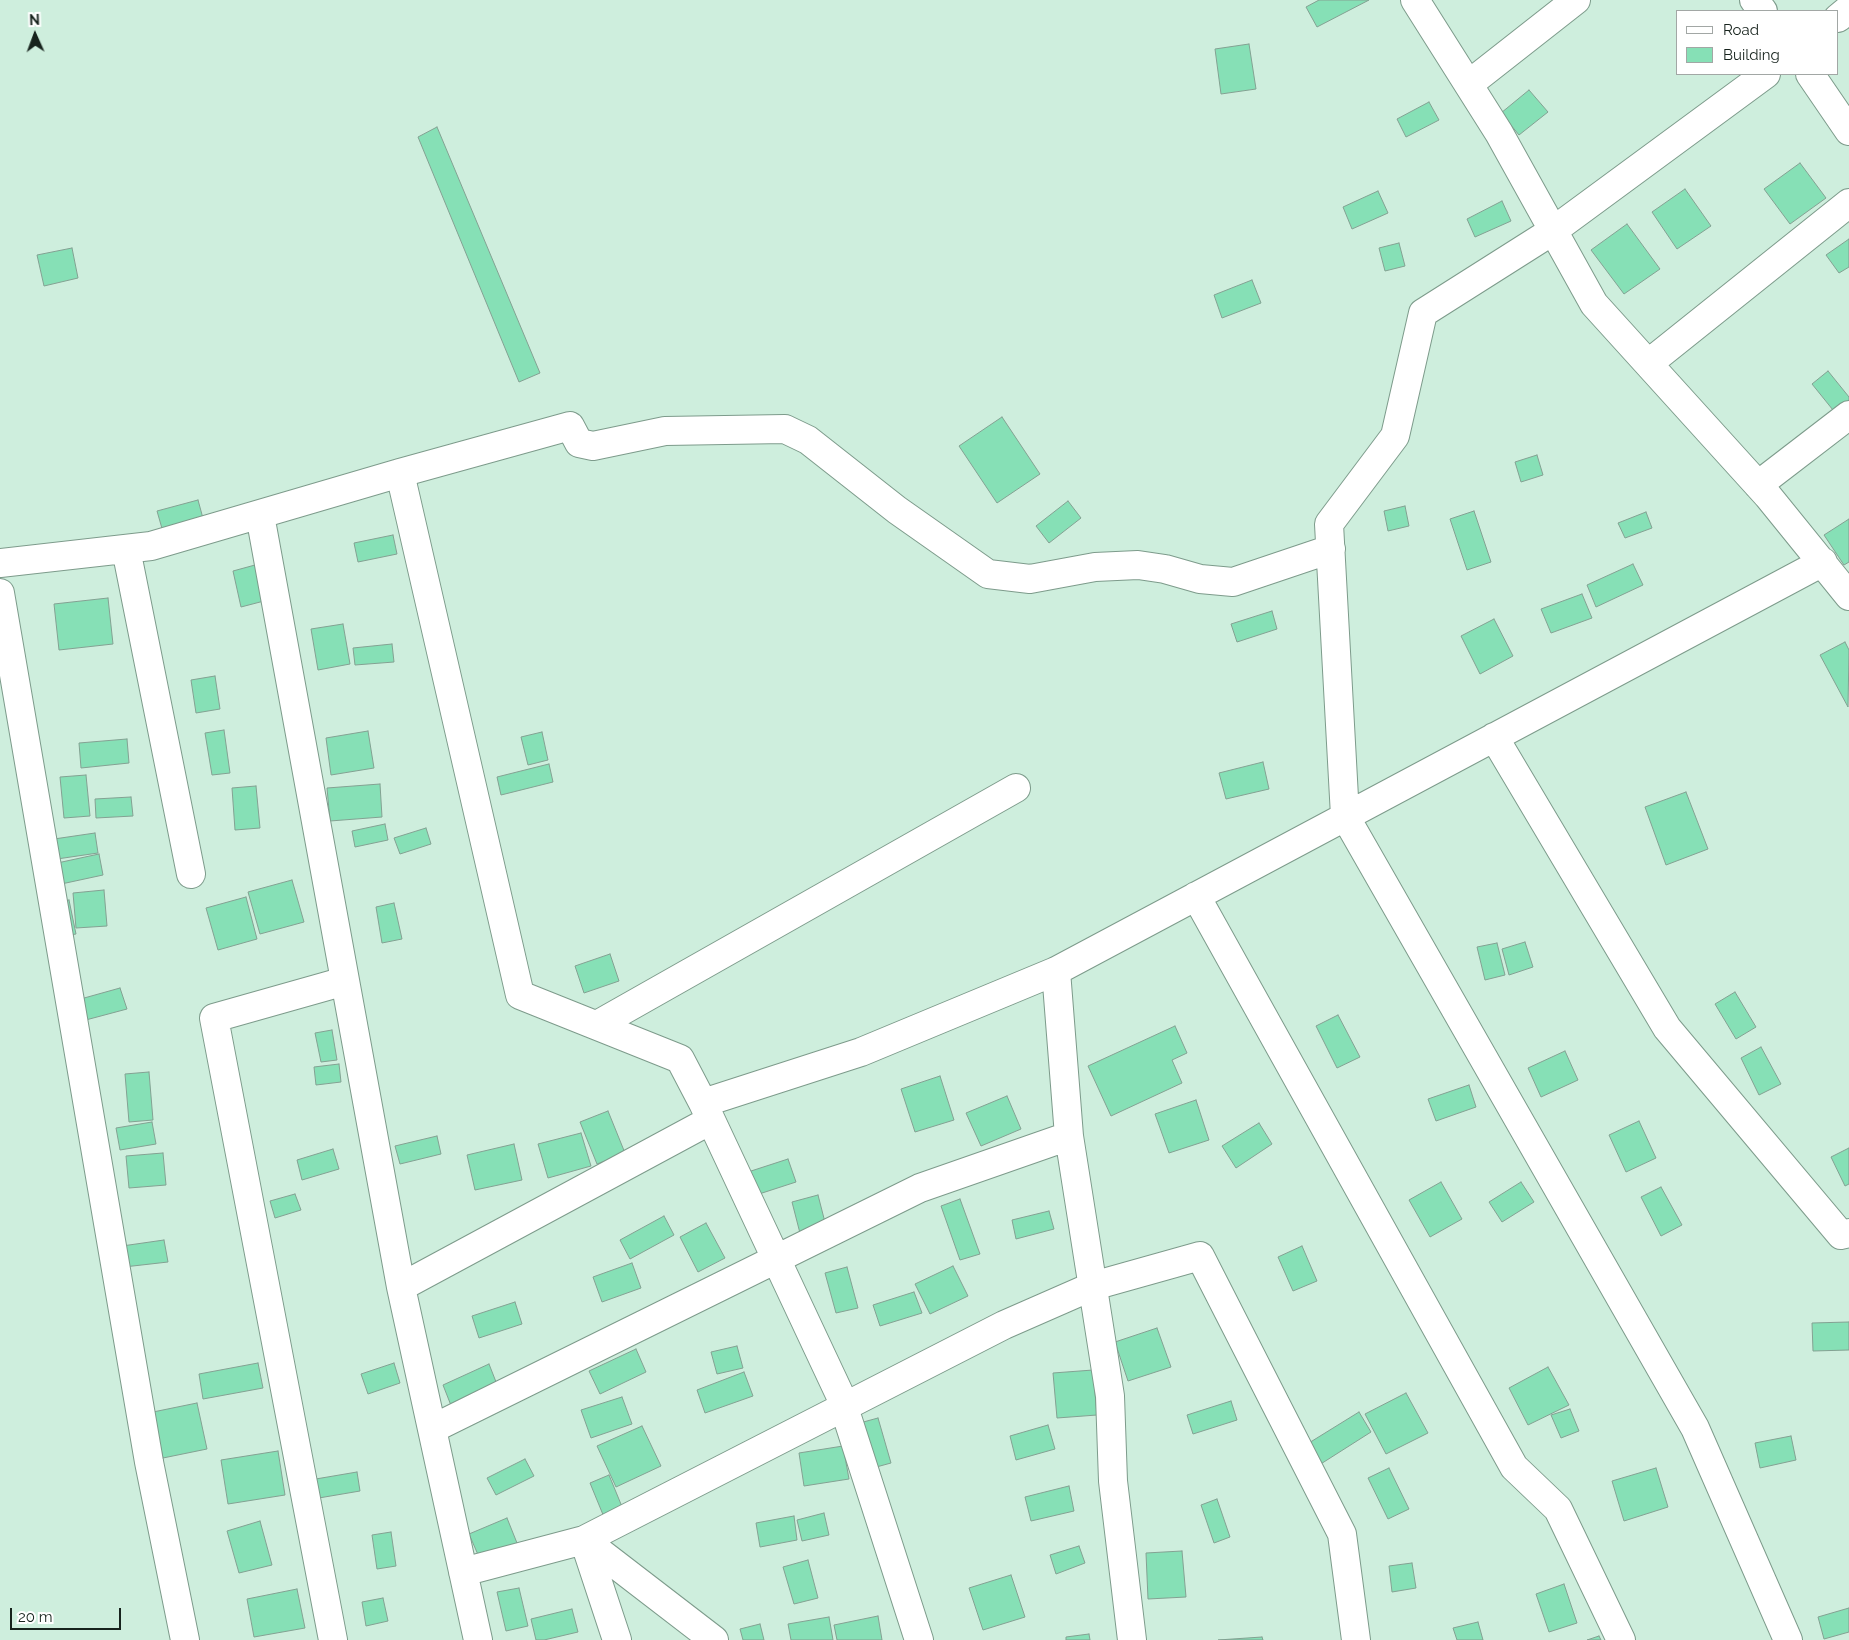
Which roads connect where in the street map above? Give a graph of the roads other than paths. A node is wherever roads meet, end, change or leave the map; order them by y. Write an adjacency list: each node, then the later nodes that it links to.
1 (1415, 0): 9 (street)
2 (1576, 0): 9 (street)
3 (1754, 0): 5 (street)
4 (1849, 9): 6 (street)
5 (1762, 10)
6 (1839, 17)
7 (1765, 75): 12 (street)
8 (1811, 75): 10 (street)
9 (1468, 84): 12 (street)
10 (1849, 131)
11 (1849, 203): 13 (street)
12 (1554, 230): 13 (street); 19 (street)
13 (1649, 363): 16 (street)
14 (1849, 415): 16 (street)
15 (400, 473): 17 (street); 19 (street); 31 (street)
16 (1758, 484): 20 (street)
17 (260, 515): 18 (street); 30 (street)
18 (126, 549): 21 (street); 27 (street)
19 (1331, 549): 26 (street)
20 (1822, 562): 23 (street); 24 (street)
21 (0, 563)
22 (0, 593): 42 (street)
23 (1849, 596)
24 (1494, 737): 26 (street); 34 (street)
25 (1016, 788): 31 (street)
26 (1344, 816): 28 (street); 51 (street)
27 (191, 874)
28 (1196, 896): 29 (street); 50 (street)
29 (1056, 970): 32 (street); 33 (street)
30 (345, 981): 37 (street); 43 (street)
31 (597, 1025): 32 (street)
32 (707, 1112): 35 (street); 37 (street)
33 (1069, 1136): 35 (street); 36 (street)
34 (1849, 1234)
35 (776, 1259): 38 (street); 39 (street)
36 (1093, 1286): 38 (street); 48 (street); 49 (street)
37 (401, 1287): 39 (street)
38 (843, 1406): 40 (street); 47 (street)
39 (432, 1429): 41 (street)
40 (584, 1540): 41 (street); 45 (street); 46 (street)
41 (463, 1572): 44 (street)
42 (186, 1640)
43 (333, 1640)
44 (478, 1640)
45 (617, 1640)
46 (714, 1640)
47 (919, 1640)
48 (1132, 1640)
49 (1356, 1640)
50 (1621, 1640)
51 (1788, 1640)

